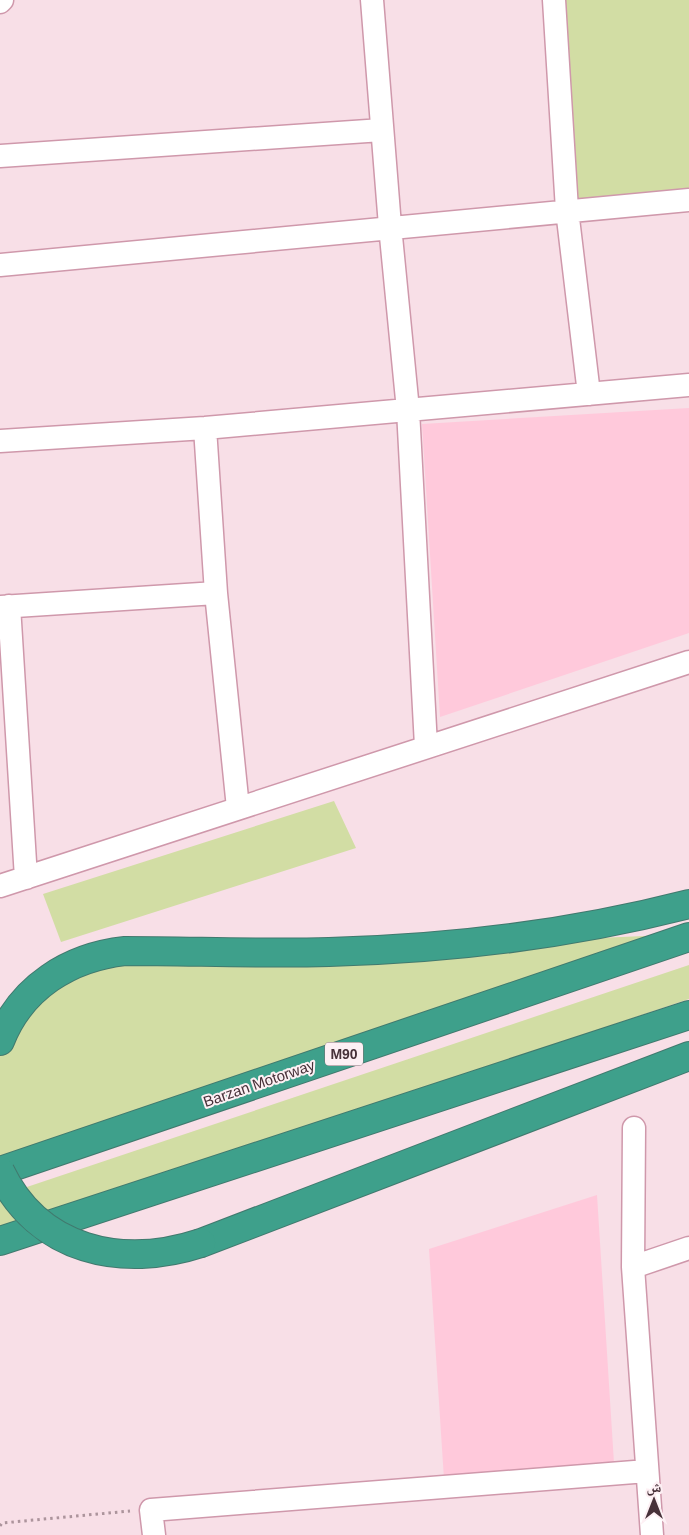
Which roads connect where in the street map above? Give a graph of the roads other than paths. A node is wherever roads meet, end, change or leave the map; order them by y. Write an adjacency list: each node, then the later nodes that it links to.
1 (372, 0): 3 (street)
2 (554, 0): 6 (street)
3 (382, 130): 4 (street); 7 (street)
4 (0, 156)
5 (689, 200): 6 (street)
6 (567, 210): 7 (street); 10 (street)
7 (390, 226): 8 (street); 11 (street)
8 (0, 264)
9 (689, 385): 10 (street)
10 (589, 394): 11 (street)
11 (408, 410): 12 (street); 17 (street)
12 (205, 428): 13 (street); 14 (street)
13 (0, 441)
14 (216, 593): 15 (street); 18 (street)
15 (4, 606): 19 (street)
16 (689, 662): 17 (street)
17 (426, 746): 18 (street)
18 (238, 808): 19 (street)
19 (26, 878): 20 (street)
20 (0, 886)
21 (689, 904): 24 (highway)
22 (689, 937): 27 (highway, Barzan Motorway / M90)
23 (689, 1015): 28 (highway)
24 (0, 1041)
25 (689, 1056): 27 (highway, bridge)
26 (634, 1128): 30 (street)
27 (0, 1171)
28 (0, 1240)
29 (689, 1248): 30 (street)
30 (633, 1267): 31 (street)
31 (647, 1471): 32 (street); 33 (street)
32 (154, 1535)
33 (652, 1535)

